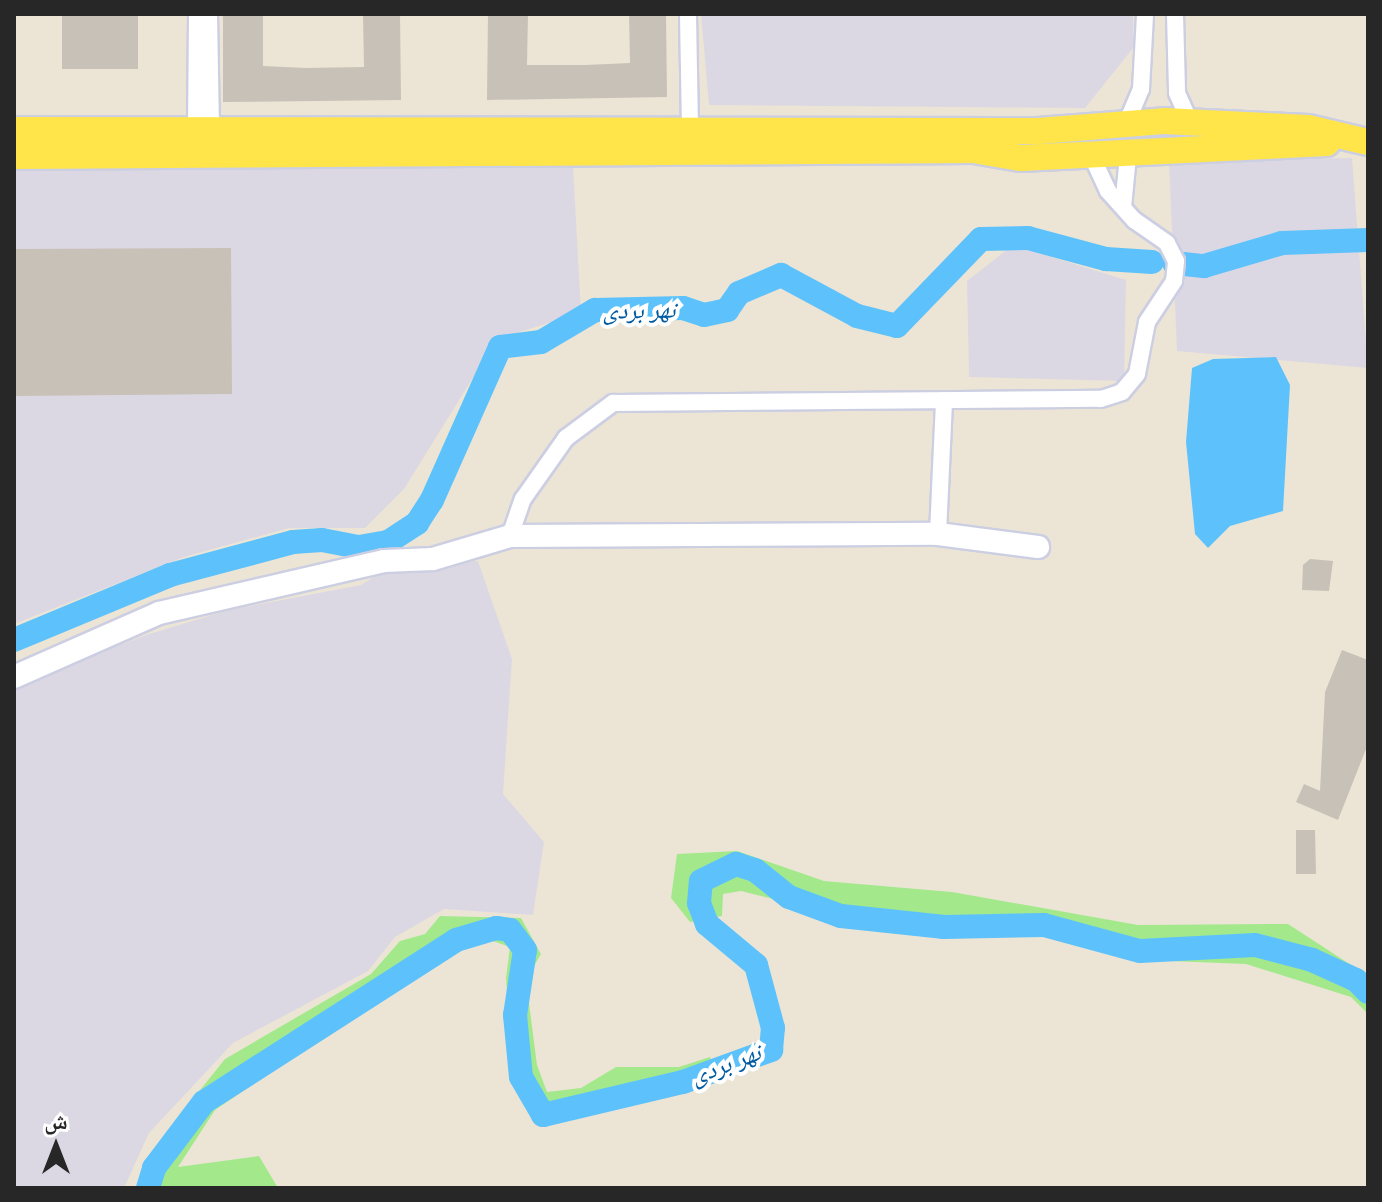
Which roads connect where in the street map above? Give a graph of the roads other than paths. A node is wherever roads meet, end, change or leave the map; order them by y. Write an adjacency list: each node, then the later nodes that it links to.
1 (197, 14): 9 (street)
2 (209, 14): 9 (street)
3 (688, 14): 10 (street)
4 (1145, 20): 5 (street); 6 (street)
5 (1175, 21): 7 (street)
6 (1127, 122): 7 (main road); 10 (main road)
7 (1191, 125): 11 (main road)
8 (14, 130): 9 (main road)
9 (204, 130): 10 (main road)
10 (690, 131)
11 (1357, 140): 13 (main road)
12 (14, 156): 14 (main road)
13 (1128, 156): 14 (main road); 15 (street)
14 (1092, 157): 15 (street)
15 (1123, 207): 16 (street)
16 (944, 400): 17 (street); 18 (street)
17 (938, 534): 18 (street); 19 (street)
18 (510, 536): 20 (street)
19 (1038, 547)
20 (353, 570): 21 (street); 22 (street)
21 (14, 661)
22 (14, 677)

